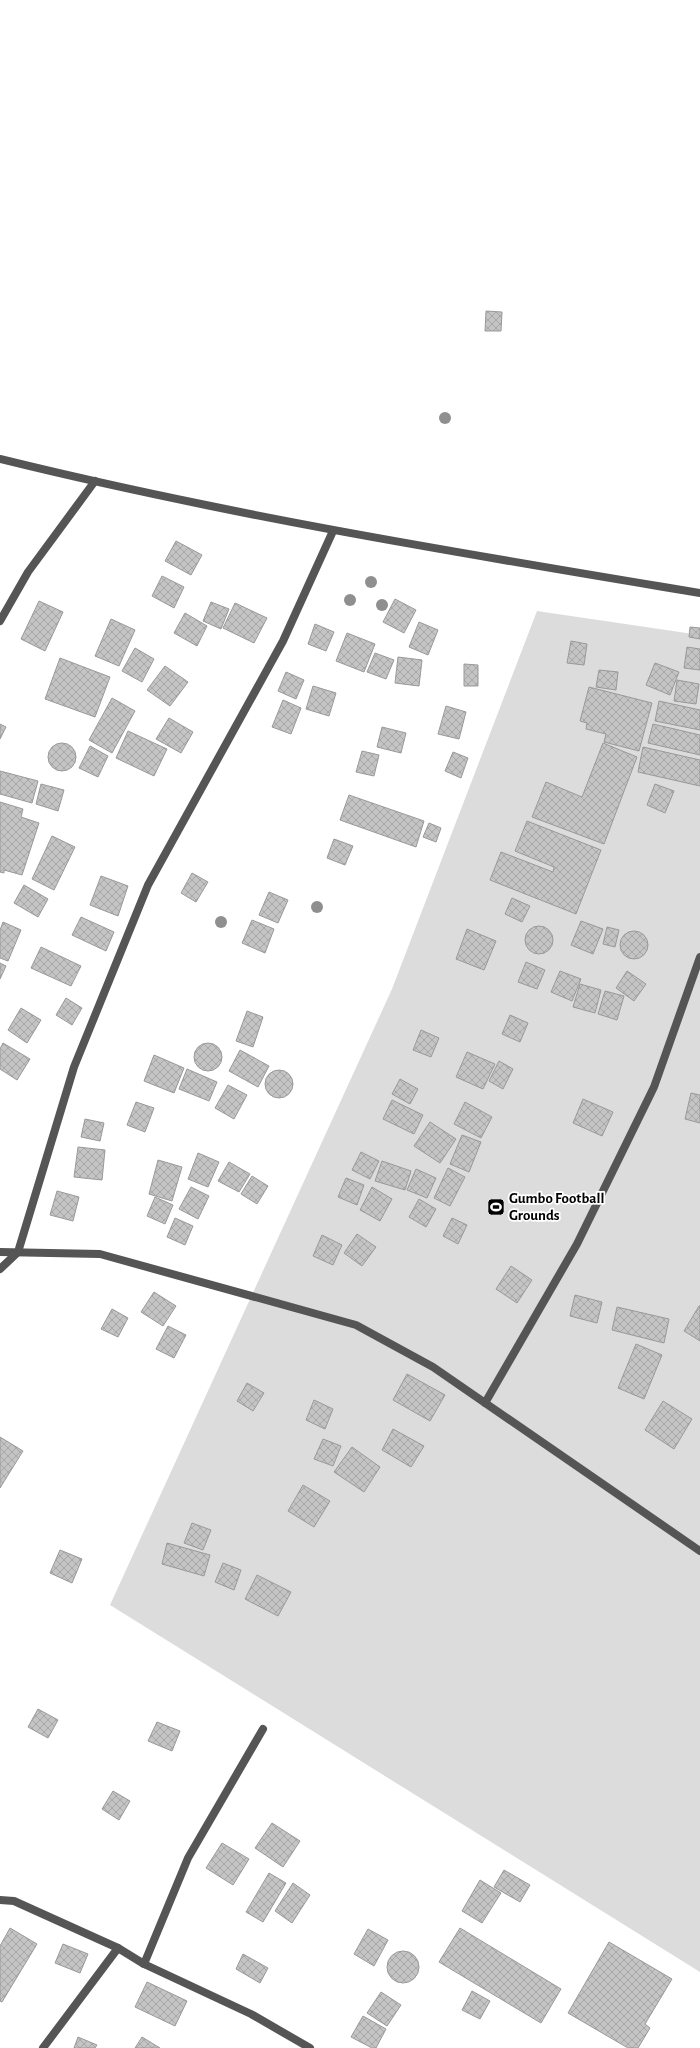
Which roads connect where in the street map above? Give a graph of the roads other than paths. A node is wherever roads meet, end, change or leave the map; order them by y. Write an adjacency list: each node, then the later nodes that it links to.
1 (0, 459): 2 (street)
2 (95, 481): 3 (street); 5 (street)
3 (333, 531): 4 (street); 8 (street)
4 (700, 593)
5 (0, 621)
6 (700, 957): 10 (street)
7 (0, 1252): 8 (street)
8 (18, 1252): 9 (street); 10 (street)
9 (0, 1269)
10 (485, 1403): 11 (street)
11 (700, 1551)
12 (263, 1729): 15 (street)
13 (0, 1900): 14 (street)
14 (118, 1948): 15 (street); 16 (street)
15 (144, 1964): 17 (street)
16 (43, 2048)
17 (310, 2048)

